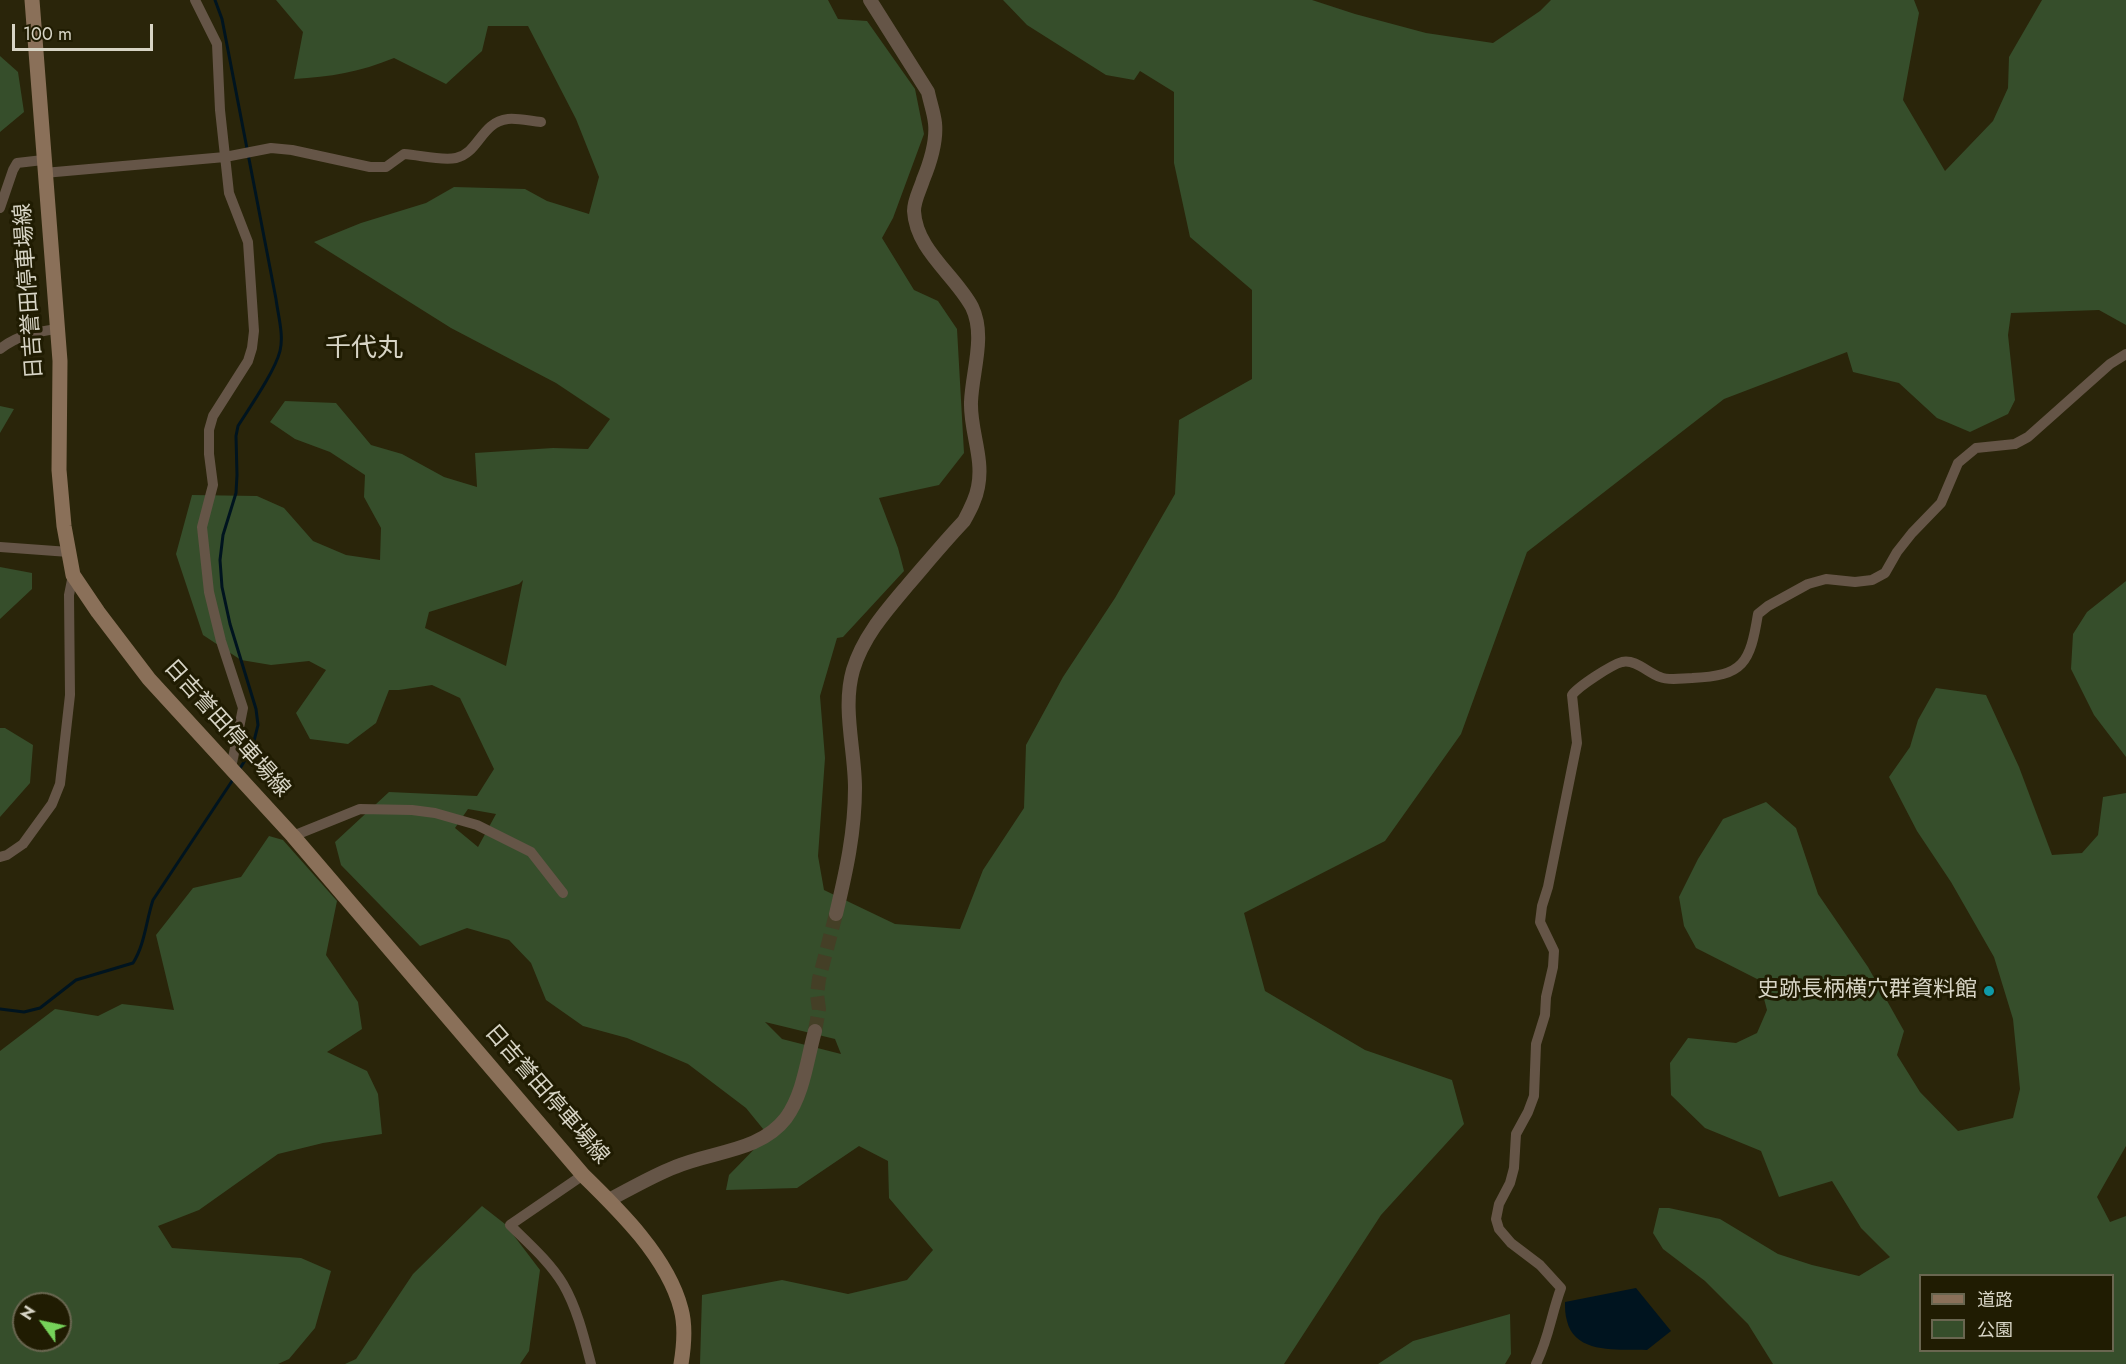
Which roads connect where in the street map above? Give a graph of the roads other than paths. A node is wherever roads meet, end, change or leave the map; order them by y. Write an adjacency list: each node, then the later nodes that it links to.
1 (32, 0): 6 (main road, 日吉誉田停車場線)
2 (195, 0): 5 (street)
3 (870, 0): 18 (street)
4 (541, 122): 5 (street)
5 (225, 156): 6 (street); 14 (street)
6 (44, 167): 7 (street); 8 (main road, 日吉誉田停車場線)
7 (0, 208)
8 (57, 329): 9 (street); 12 (main road, 日吉誉田停車場線)
9 (0, 349)
10 (2126, 354): 24 (street)
11 (0, 547): 12 (street)
12 (69, 552): 13 (main road, 日吉誉田停車場線)
13 (73, 575): 14 (main road, 日吉誉田停車場線); 16 (street)
14 (231, 768): 15 (main road, 日吉誉田停車場線)
15 (294, 836): 17 (street); 20 (main road, 日吉誉田停車場線)
16 (0, 857)
17 (563, 893)
18 (836, 914)
19 (815, 1031): 21 (street)
20 (584, 1175): 21 (main road, 日吉誉田停車場線); 22 (street)
21 (609, 1200): 23 (main road, 日吉誉田停車場線)
22 (591, 1364)
23 (681, 1364)
24 (1536, 1364)

